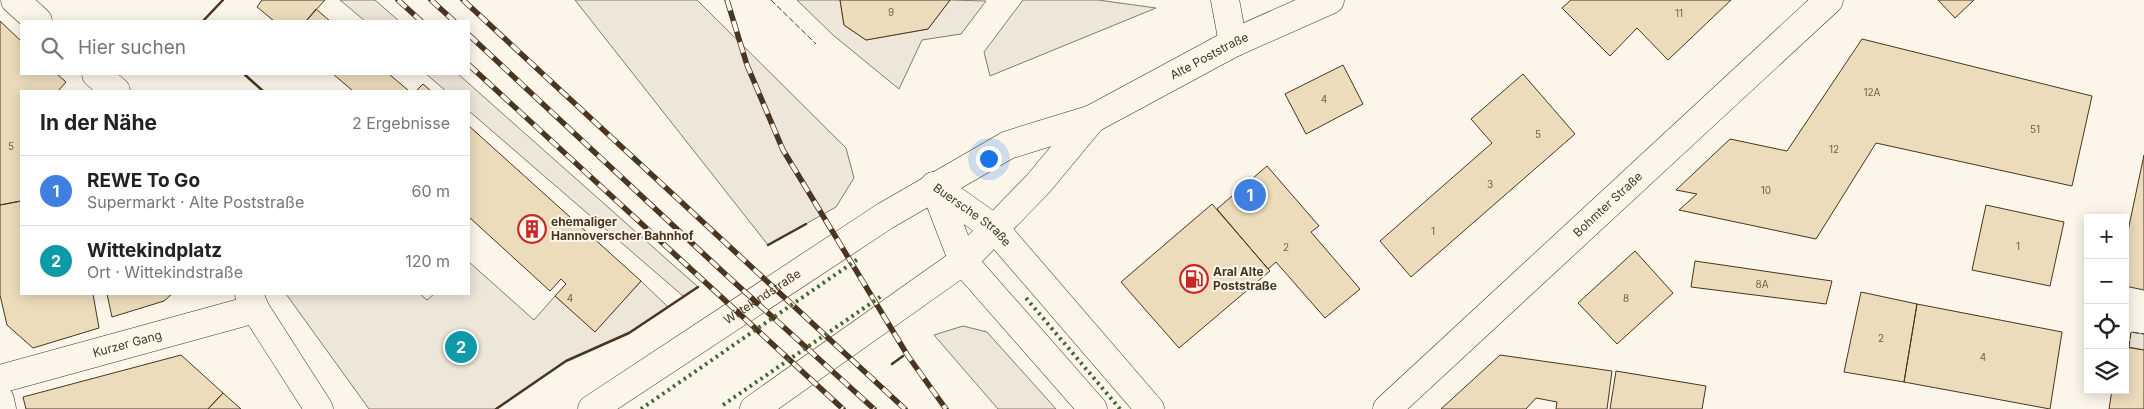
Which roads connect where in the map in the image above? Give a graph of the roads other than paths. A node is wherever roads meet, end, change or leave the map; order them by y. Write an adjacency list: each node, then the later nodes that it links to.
1 (15, 0): 5 (main road)
2 (1225, 0): 6 (main road)
3 (1330, 0): 6 (main road, Alte Poststraße)
4 (1829, 0): 22 (main road, Bohmter Straße)
5 (37, 20)
6 (1233, 43): 9 (main road, Alte Poststraße)
7 (97, 75): 8 (main road)
8 (115, 90)
9 (1092, 119): 10 (main road, Alte Poststraße); 11 (main road, Alte Poststraße)
10 (934, 186): 11 (main road, Buersche Straße); 12 (main road, Buersche Straße); 18 (main road, Wittekindstraße)
11 (994, 229): 12 (main road); 21 (main road, Buersche Straße)
12 (963, 260): 19 (main road); 20 (main road, Buersche Straße)
13 (252, 301): 14 (main road, Kurzer Gang); 17 (main road)
14 (0, 379)
15 (0, 400): 16 (main road)
16 (2, 409)
17 (319, 409)
18 (592, 409)
19 (754, 409)
20 (1094, 409)
21 (1150, 409)
22 (1386, 409)

